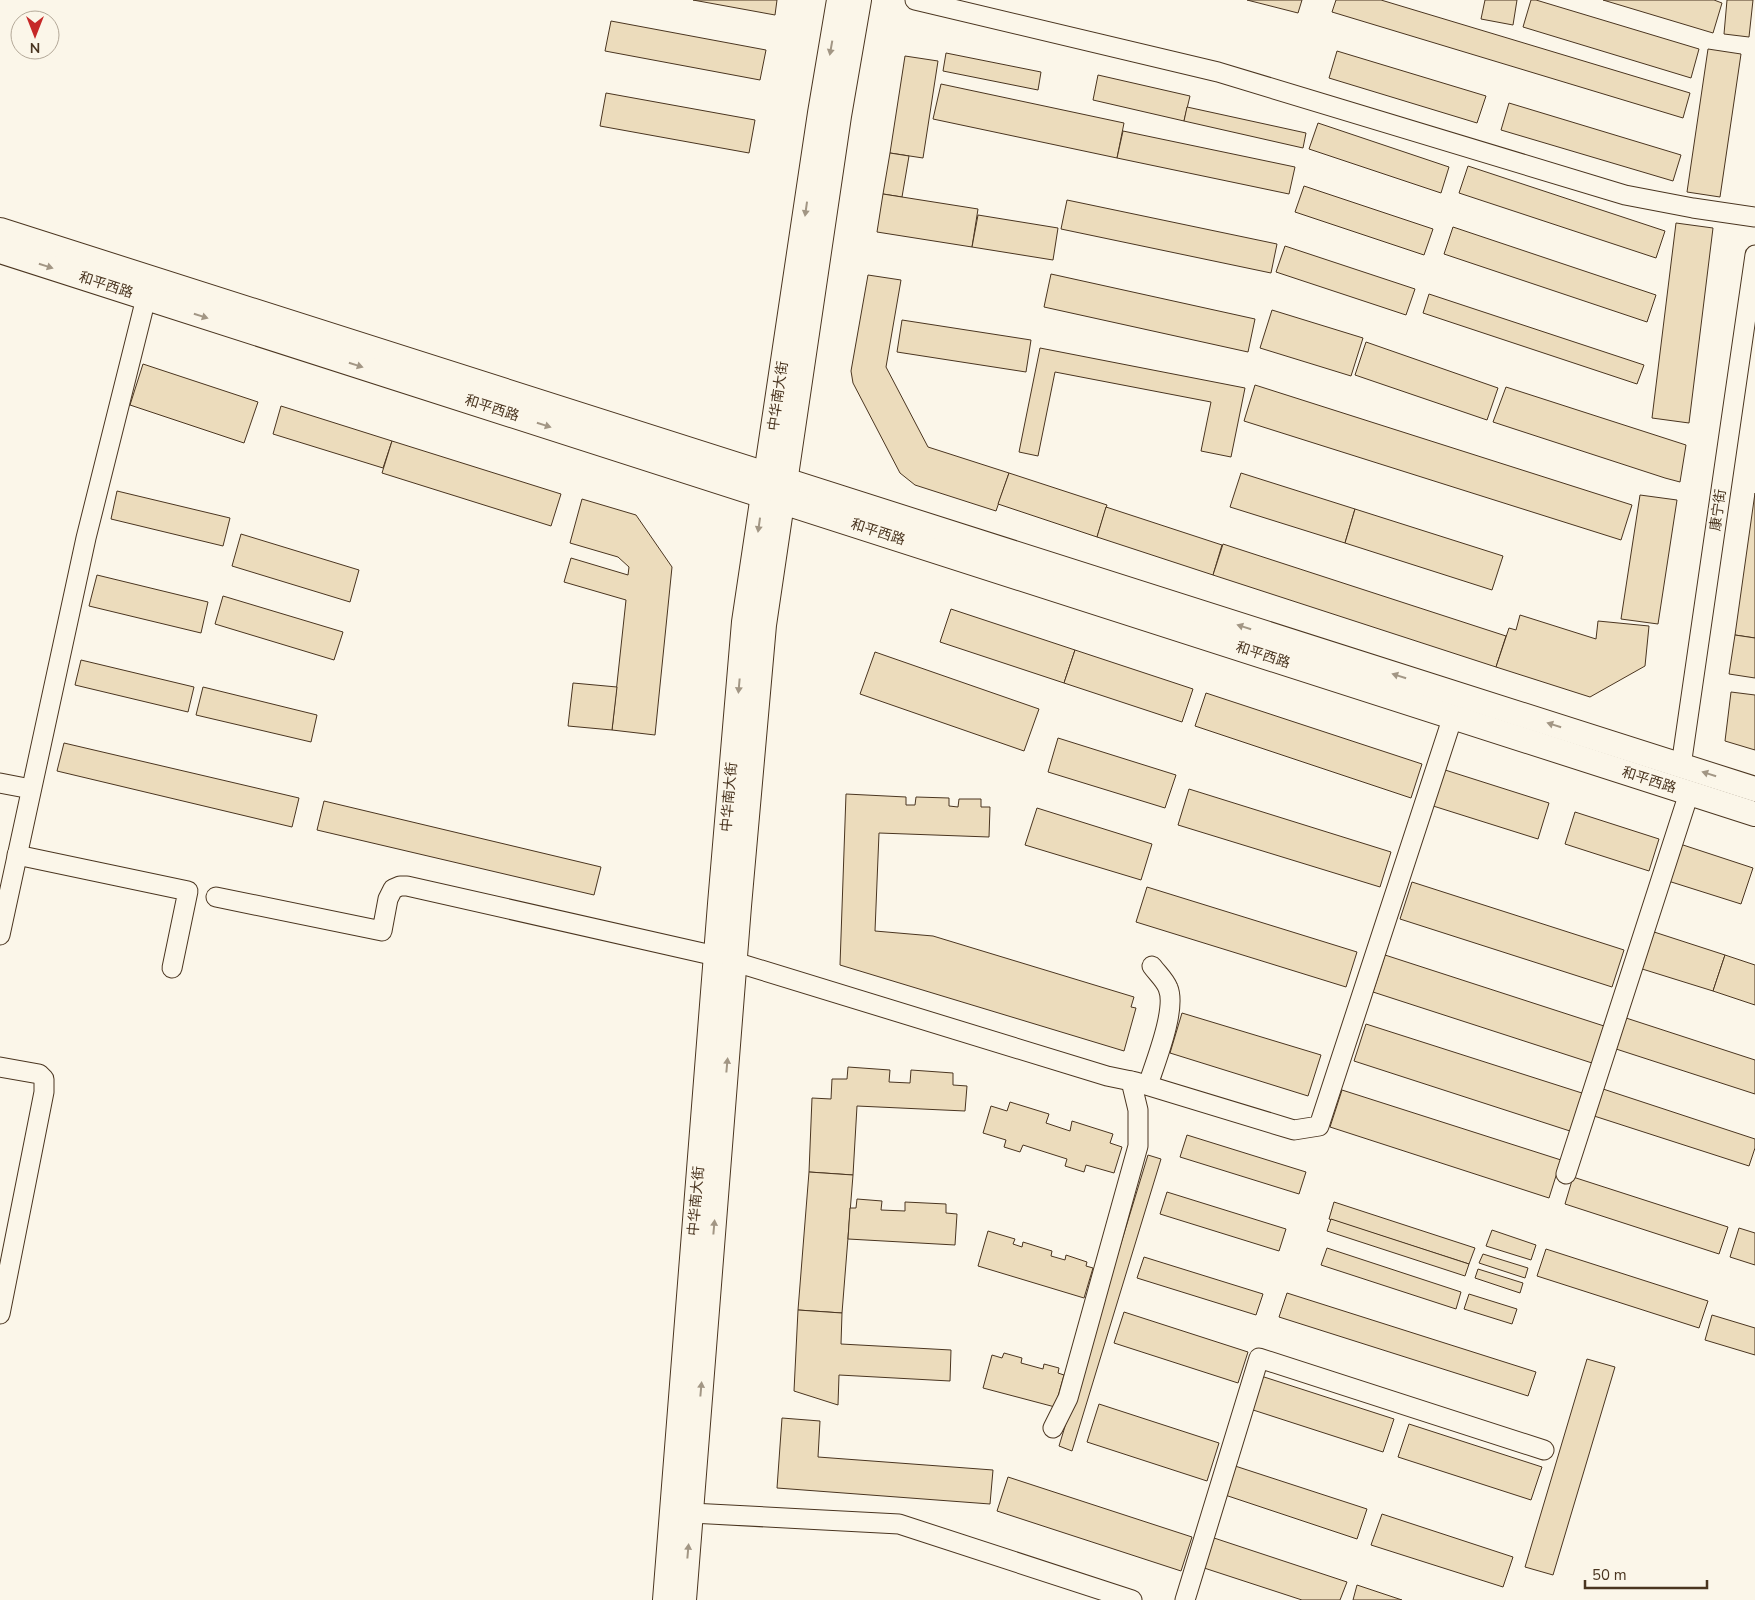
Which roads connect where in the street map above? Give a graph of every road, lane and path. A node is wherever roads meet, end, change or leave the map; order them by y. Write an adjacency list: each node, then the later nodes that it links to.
1 (839, 0): 9 (main road, 中华南大街, one-way to 9)
2 (859, 0): 9 (main road, 中华南大街)
3 (915, 0): 4 (street)
4 (1755, 217)
5 (0, 230): 9 (main road, 和平西路)
6 (0, 251): 8 (main road, 和平西路, one-way to 8)
7 (1755, 255): 11 (street, 康宁街)
8 (146, 298): 9 (main road, 和平西路, one-way to 9); 13 (street)
9 (774, 488): 10 (main road, 和平西路); 11 (main road, 和平西路, one-way to 9); 20 (main road, 中华南大街)
10 (1453, 716): 15 (main road, 和平西路); 24 (street)
11 (1681, 766): 14 (main road, 和平西路, one-way to 11)
12 (0, 783): 13 (street)
13 (32, 789): 17 (street)
14 (1755, 789)
15 (1689, 793): 16 (main road, 和平西路); 25 (street)
16 (1755, 814)
17 (17, 855): 19 (street); 22 (street)
18 (216, 897): 20 (street)
19 (0, 935)
20 (725, 959): 24 (street); 29 (main road, 中华南大街, one-way to 20); 30 (main road, 中华南大街)
21 (1152, 966): 24 (street)
22 (172, 968)
23 (0, 1066): 26 (street)
24 (1139, 1083): 27 (street)
25 (1566, 1174)
26 (0, 1314)
27 (1053, 1428)
28 (1544, 1450): 33 (street)
29 (691, 1513): 31 (main road, 中华南大街, one-way to 29); 32 (street)
30 (664, 1600)
31 (684, 1600)
32 (1132, 1600)
33 (1184, 1600)

